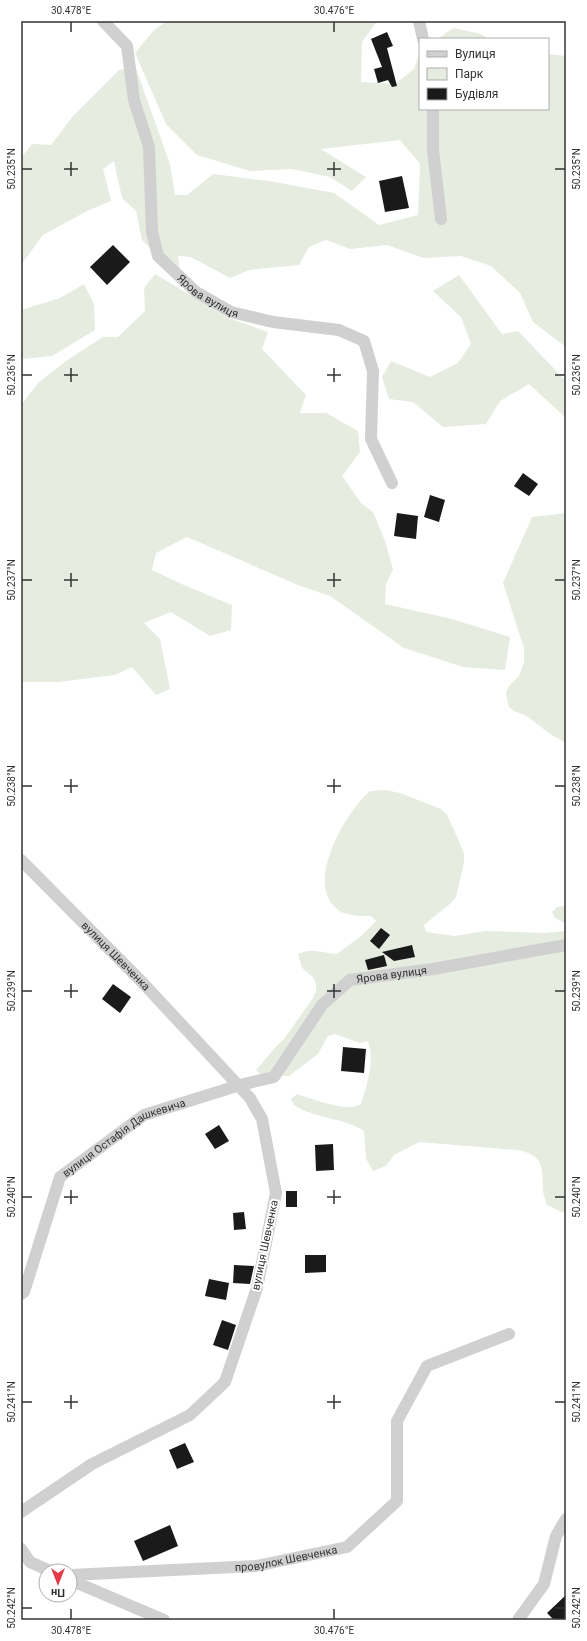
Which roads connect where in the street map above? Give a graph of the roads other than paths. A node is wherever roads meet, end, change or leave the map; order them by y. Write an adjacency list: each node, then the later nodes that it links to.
1 (103, 21): 6 (street, Ярова вулиця)
2 (419, 21): 3 (street)
3 (423, 38)
4 (433, 110): 5 (street)
5 (441, 219)
6 (392, 483)
7 (21, 860): 9 (street, вулиця Шевченка)
8 (566, 945): 9 (street, Ярова вулиця)
9 (240, 1085): 10 (street, вулиця Остафія Дашкевича); 12 (street, вулиця Шевченка)
10 (21, 1294)
11 (509, 1334): 16 (street, провулок Шевченка)
12 (21, 1512)
13 (566, 1519): 19 (street)
14 (21, 1549): 15 (street)
15 (38, 1566)
16 (78, 1575)
17 (78, 1583): 18 (street)
18 (164, 1620)
19 (518, 1620)

